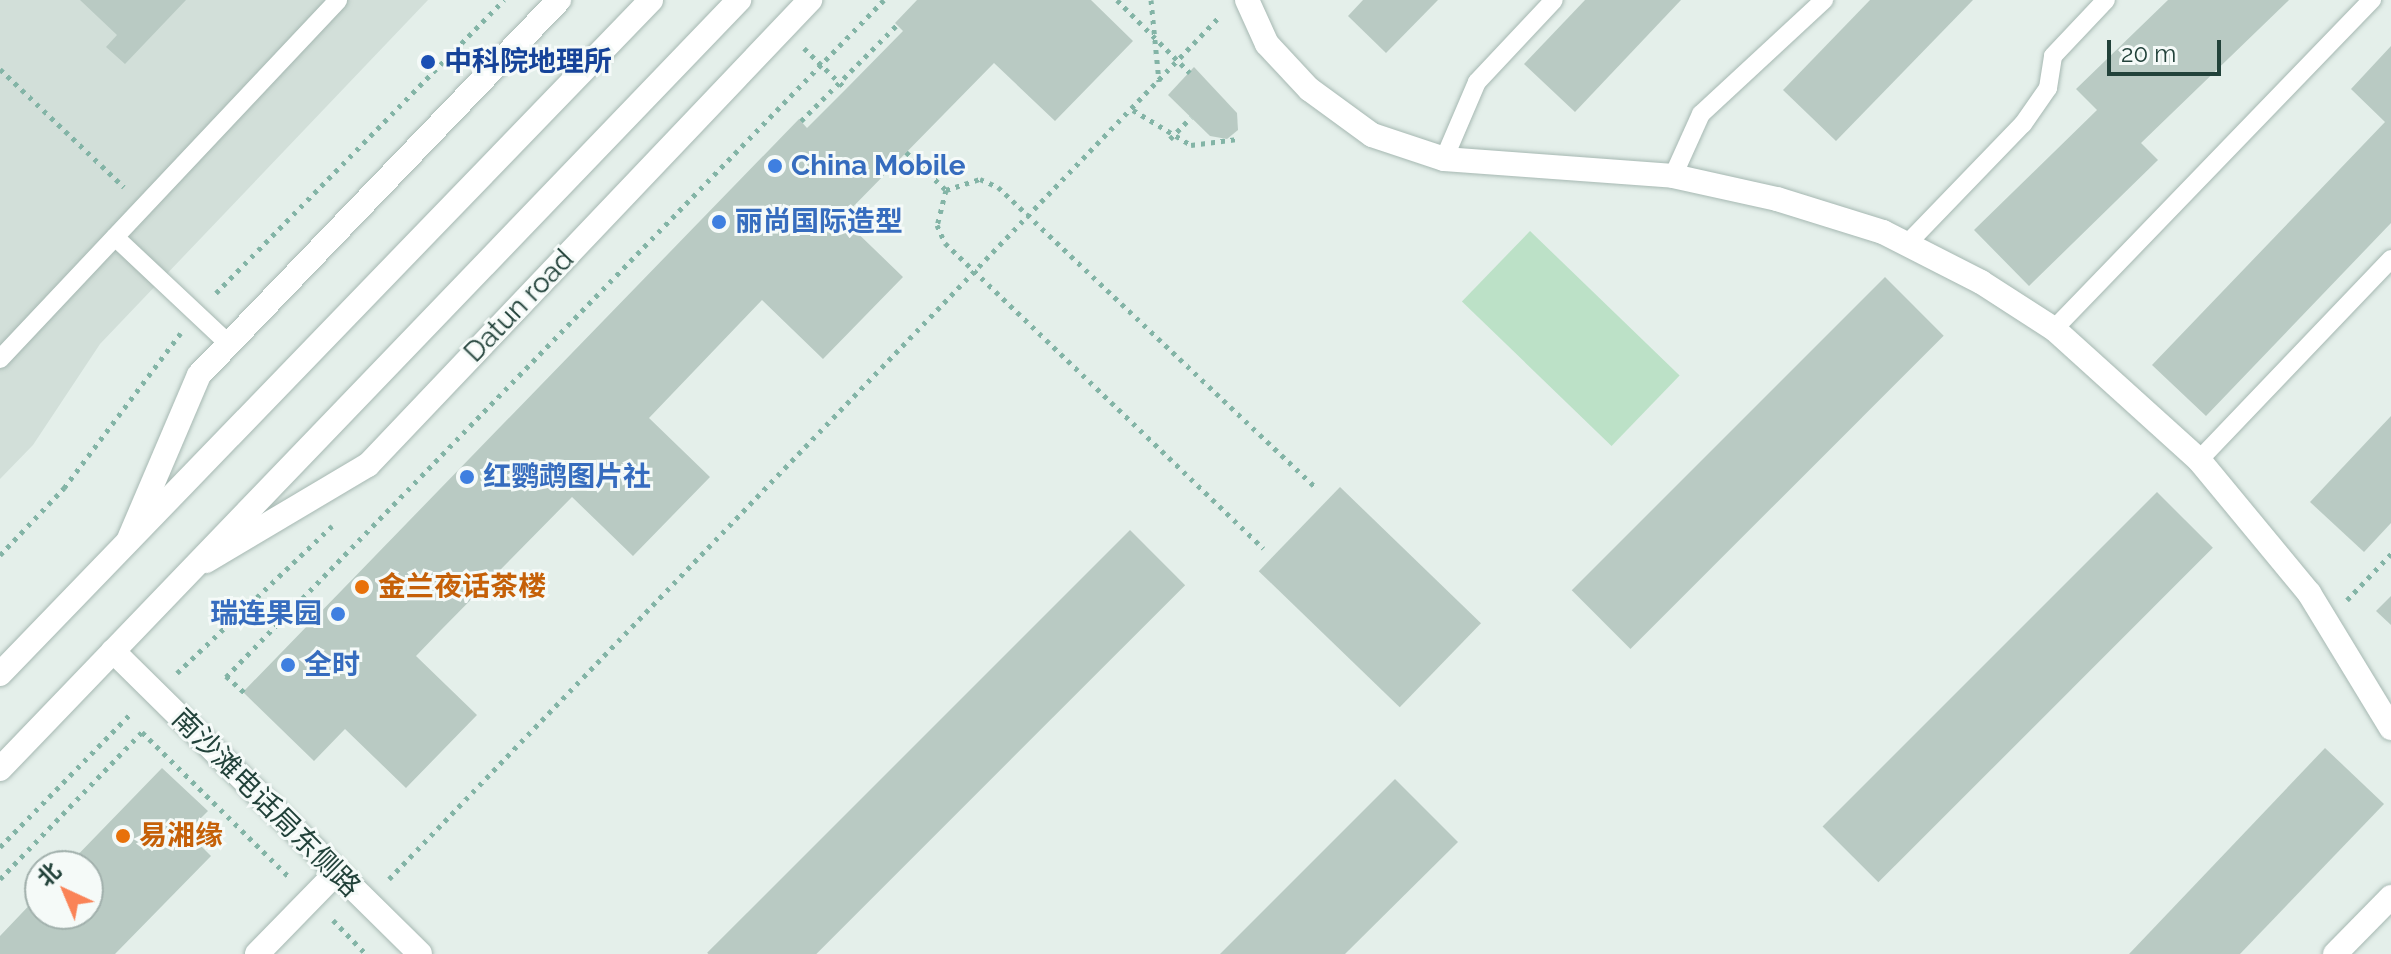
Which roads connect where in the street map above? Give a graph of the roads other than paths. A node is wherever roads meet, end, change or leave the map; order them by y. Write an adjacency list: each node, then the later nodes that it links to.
1 (338, 0): 13 (lane)
2 (559, 0): 17 (street)
3 (651, 0): 20 (street)
4 (739, 0): 21 (street, Datun road)
5 (810, 0): 21 (street, Datun road)
6 (1554, 0): 11 (lane)
7 (1824, 0): 12 (lane)
8 (2106, 0): 14 (lane)
9 (2372, 0): 16 (lane)
10 (1238, 3): 11 (street)
11 (1444, 159): 12 (street)
12 (1673, 176): 14 (street)
13 (115, 237): 17 (lane); 18 (lane)
14 (1907, 244): 16 (street)
15 (2391, 259): 19 (lane)
16 (2054, 329): 19 (street)
17 (228, 343): 20 (street)
18 (0, 359)
19 (2199, 460): 24 (street)
20 (128, 540): 23 (street)
21 (193, 568): 22 (street, Datun road)
22 (113, 651): 25 (street, Datun road); 26 (street, 南沙滩电话局东侧路)
23 (0, 674)
24 (2391, 728)
25 (0, 769)
26 (337, 872): 28 (street); 29 (street, 南沙滩电话局东侧路)
27 (2391, 897): 30 (street)
28 (257, 954)
29 (420, 954)
30 (2335, 954)

